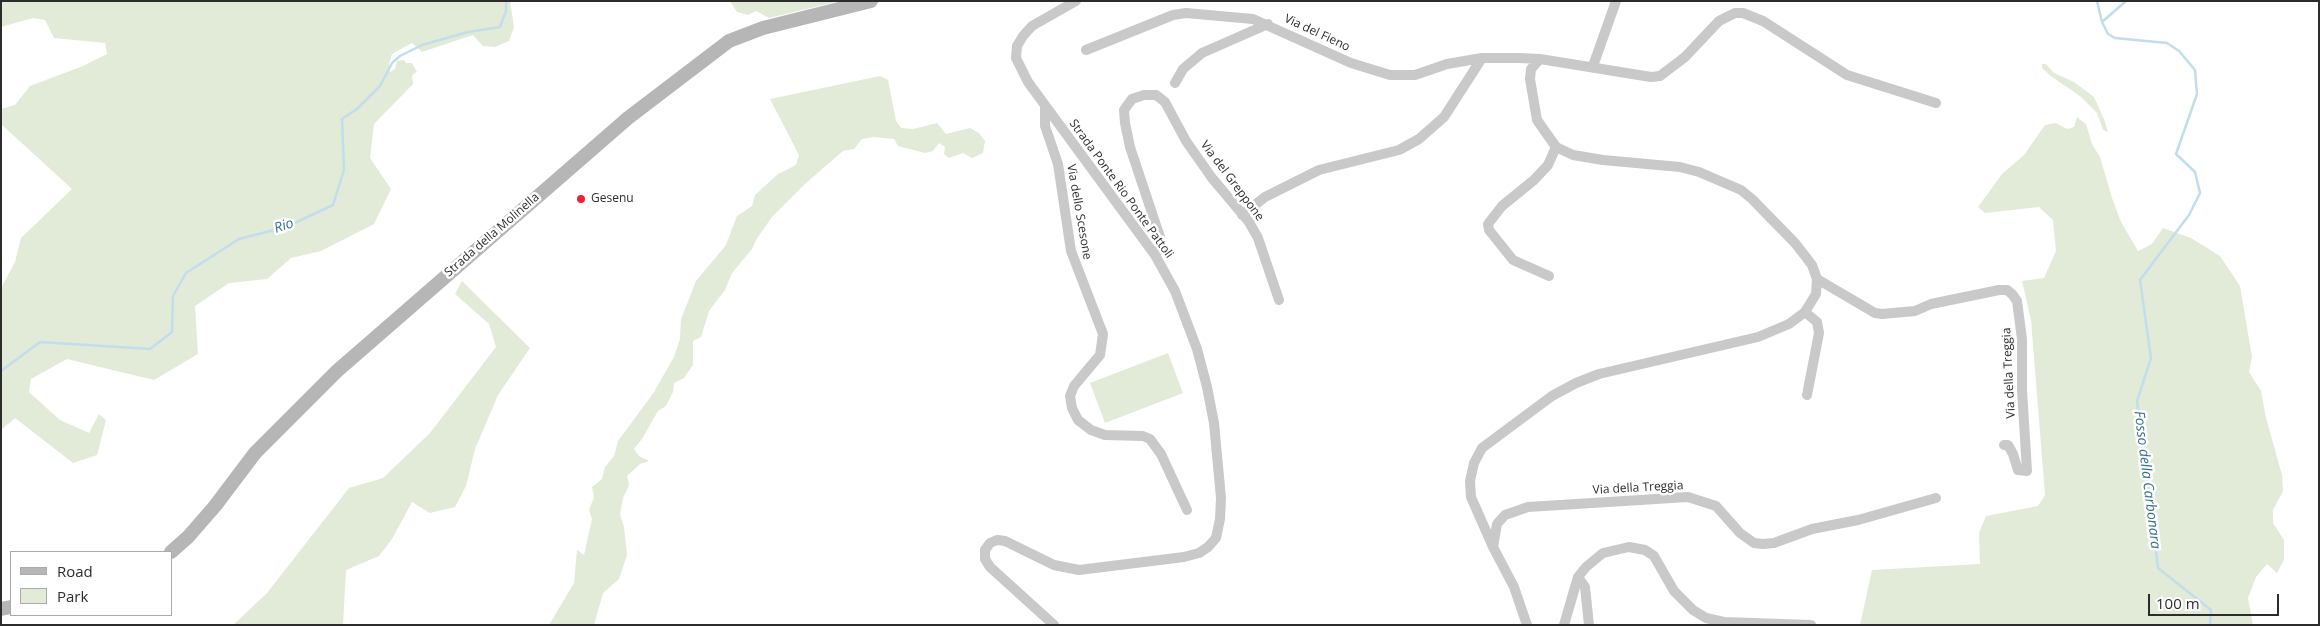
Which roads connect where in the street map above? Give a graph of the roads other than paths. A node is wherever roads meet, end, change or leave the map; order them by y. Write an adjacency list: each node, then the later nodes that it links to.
1 (870, 1): 24 (main road, Strada della Molinella)
2 (1076, 1): 11 (street, Strada Ponte Rio Ponte Pattoli)
3 (1616, 1): 8 (street)
4 (1268, 24): 5 (street, Via del Fieno); 6 (street, Via del Fieno); 9 (street)
5 (1086, 50)
6 (1482, 58): 7 (street, Via del Fieno); 13 (street)
7 (1540, 59): 8 (street); 12 (street)
8 (1593, 66): 10 (street)
9 (1175, 83)
10 (1936, 104)
11 (1045, 105): 14 (street, Strada Ponte Rio Ponte Pattoli); 22 (street, Via dello Scesone)
12 (1556, 147): 15 (street); 16 (street)
13 (1242, 216): 14 (street, Via del Greppone); 17 (street, Via del Greppone)
14 (1155, 255): 26 (street, Strada Ponte Rio Ponte Pattoli)
15 (1549, 276)
16 (1817, 279): 18 (street); 20 (street, Via della Treggia)
17 (1280, 300)
18 (1805, 312): 19 (street); 23 (street)
19 (1807, 395)
20 (2004, 445)
21 (1936, 498): 23 (street, Via della Treggia)
22 (1187, 510)
23 (1493, 547): 27 (street)
24 (172, 551)
25 (1578, 577): 28 (street); 29 (street); 30 (street)
26 (1054, 625)
27 (1526, 625)
28 (1564, 625)
29 (1589, 625)
30 (1811, 625)

